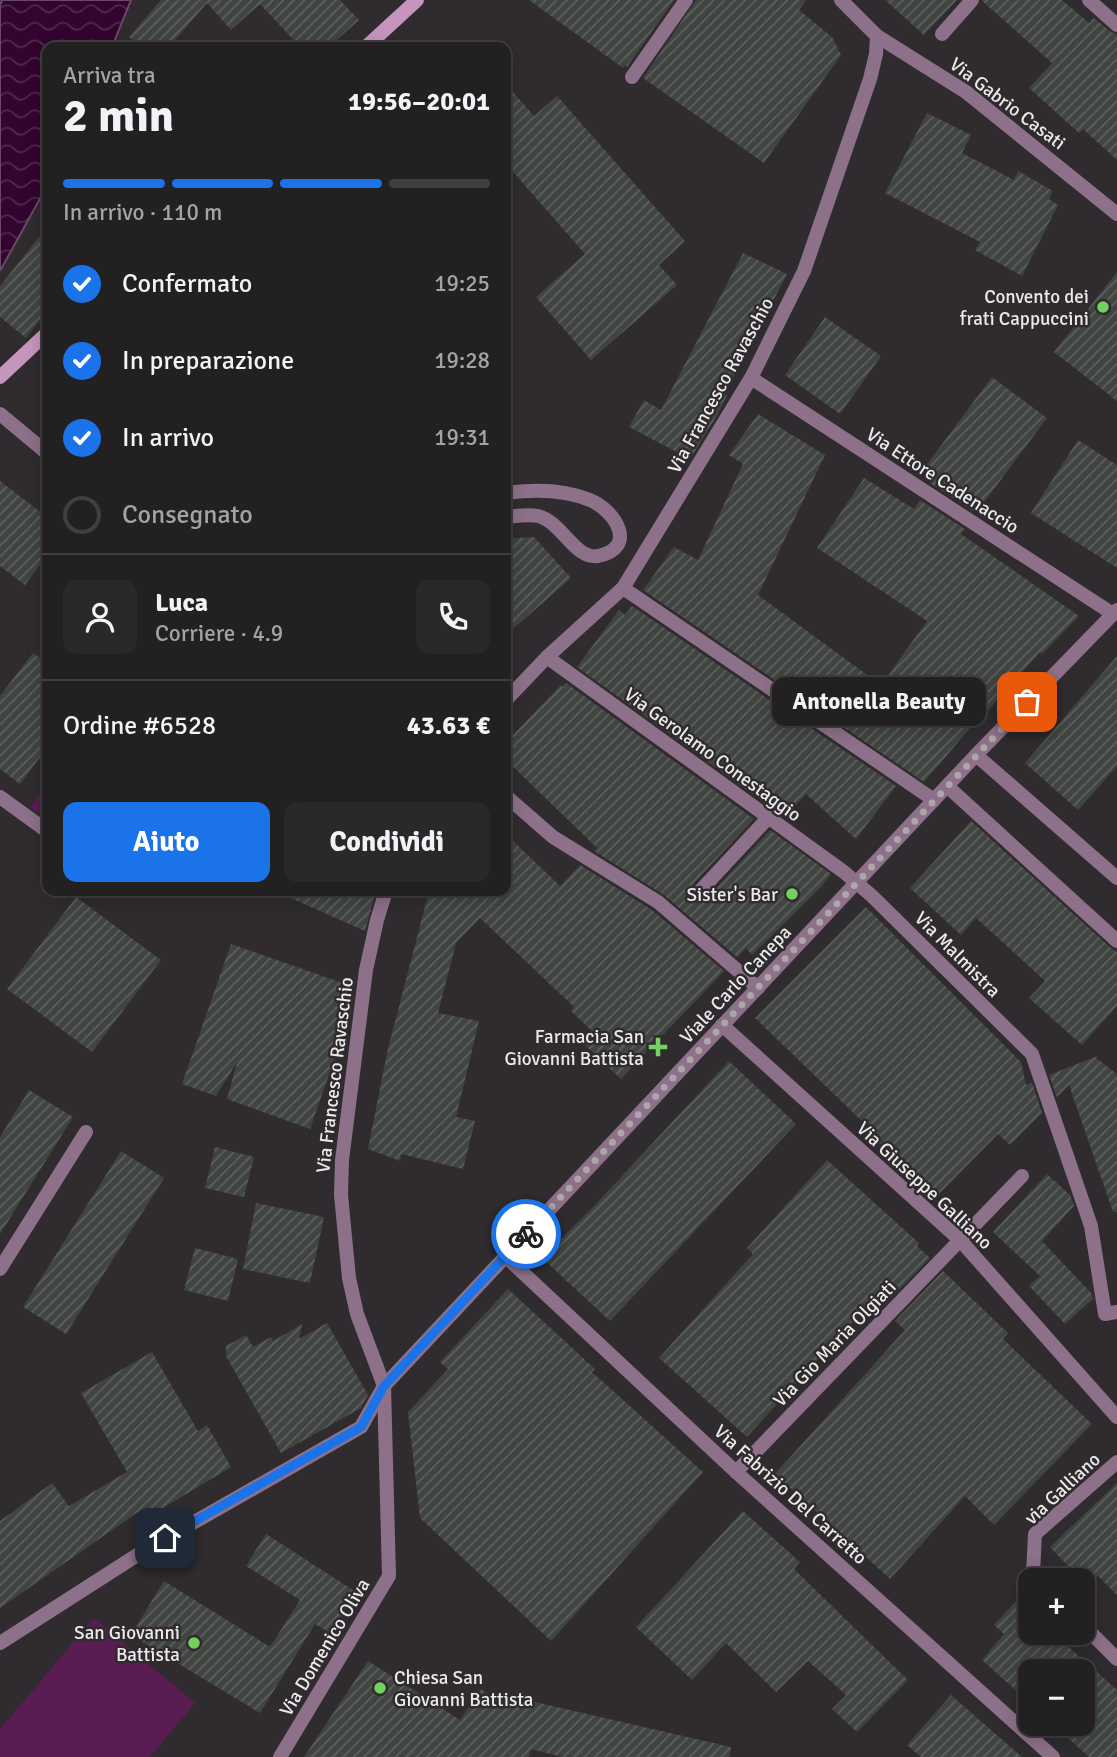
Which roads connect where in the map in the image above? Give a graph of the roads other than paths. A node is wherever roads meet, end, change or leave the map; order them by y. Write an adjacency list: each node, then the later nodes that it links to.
1 (417, 0): 9 (main road)
2 (686, 0): 10 (street)
3 (841, 0): 8 (street, Via Gabrio Casati)
4 (972, 0): 7 (street)
5 (1089, 0): 6 (street)
6 (1117, 25)
7 (942, 34)
8 (877, 36): 11 (street, Via Gabrio Casati); 14 (street, Via Francesco Ravaschio)
9 (371, 42)
10 (632, 77)
11 (1117, 214)
12 (42, 339): 13 (main road)
13 (0, 377)
14 (751, 377): 19 (street, Via Francesco Ravaschio); 20 (street, Via Ettore Cadenaccio)
15 (0, 414): 16 (street)
16 (42, 449)
17 (511, 493): 18 (street)
18 (511, 516)
19 (623, 588): 21 (street, Via Francesco Ravaschio); 27 (street)
20 (1115, 612): 23 (street, Viale Carlo Canepa)
21 (547, 657): 22 (street, Via Francesco Ravaschio); 28 (street, Via Gerolamo Conestaggio)
22 (511, 695)
23 (976, 755): 24 (street, Viale Carlo Canepa); 30 (street)
24 (947, 786): 27 (street, Viale Carlo Canepa); 34 (street)
25 (0, 797): 29 (street)
26 (511, 800): 35 (street)
27 (934, 800): 31 (street, Viale Carlo Canepa)
28 (768, 818): 31 (street, Via Gerolamo Conestaggio); 32 (street)
29 (42, 827)
30 (1117, 878)
31 (856, 883): 35 (street, Viale Carlo Canepa); 42 (street, Via Malmistra)
32 (701, 890)
33 (384, 896): 43 (street, Via Francesco Ravaschio)
34 (1117, 941)
35 (758, 988): 36 (street, Viale Carlo Canepa)
36 (722, 1026): 39 (street, Via Giuseppe Galliano); 40 (street, Viale Carlo Canepa)
37 (86, 1132): 41 (street)
38 (1022, 1176): 39 (street, Via Gio Maria Olgiati)
39 (960, 1240): 44 (street, Via Giuseppe Galliano); 46 (street, Via Gio Maria Olgiati)
40 (505, 1256): 43 (street, Viale Carlo Canepa); 46 (street, Via Fabrizio Del Carretto)
41 (0, 1269)
42 (1111, 1313)
43 (384, 1386): 49 (street, Viale Carlo Canepa); 51 (street, Via Domenico Oliva)
44 (1117, 1417)
45 (1117, 1462): 47 (street, via Galliano)
46 (736, 1472): 52 (street, Via Fabrizio Del Carretto)
47 (1032, 1568)
48 (1095, 1637): 50 (street)
49 (0, 1643)
50 (1117, 1659)
51 (280, 1757)
52 (1053, 1757)

